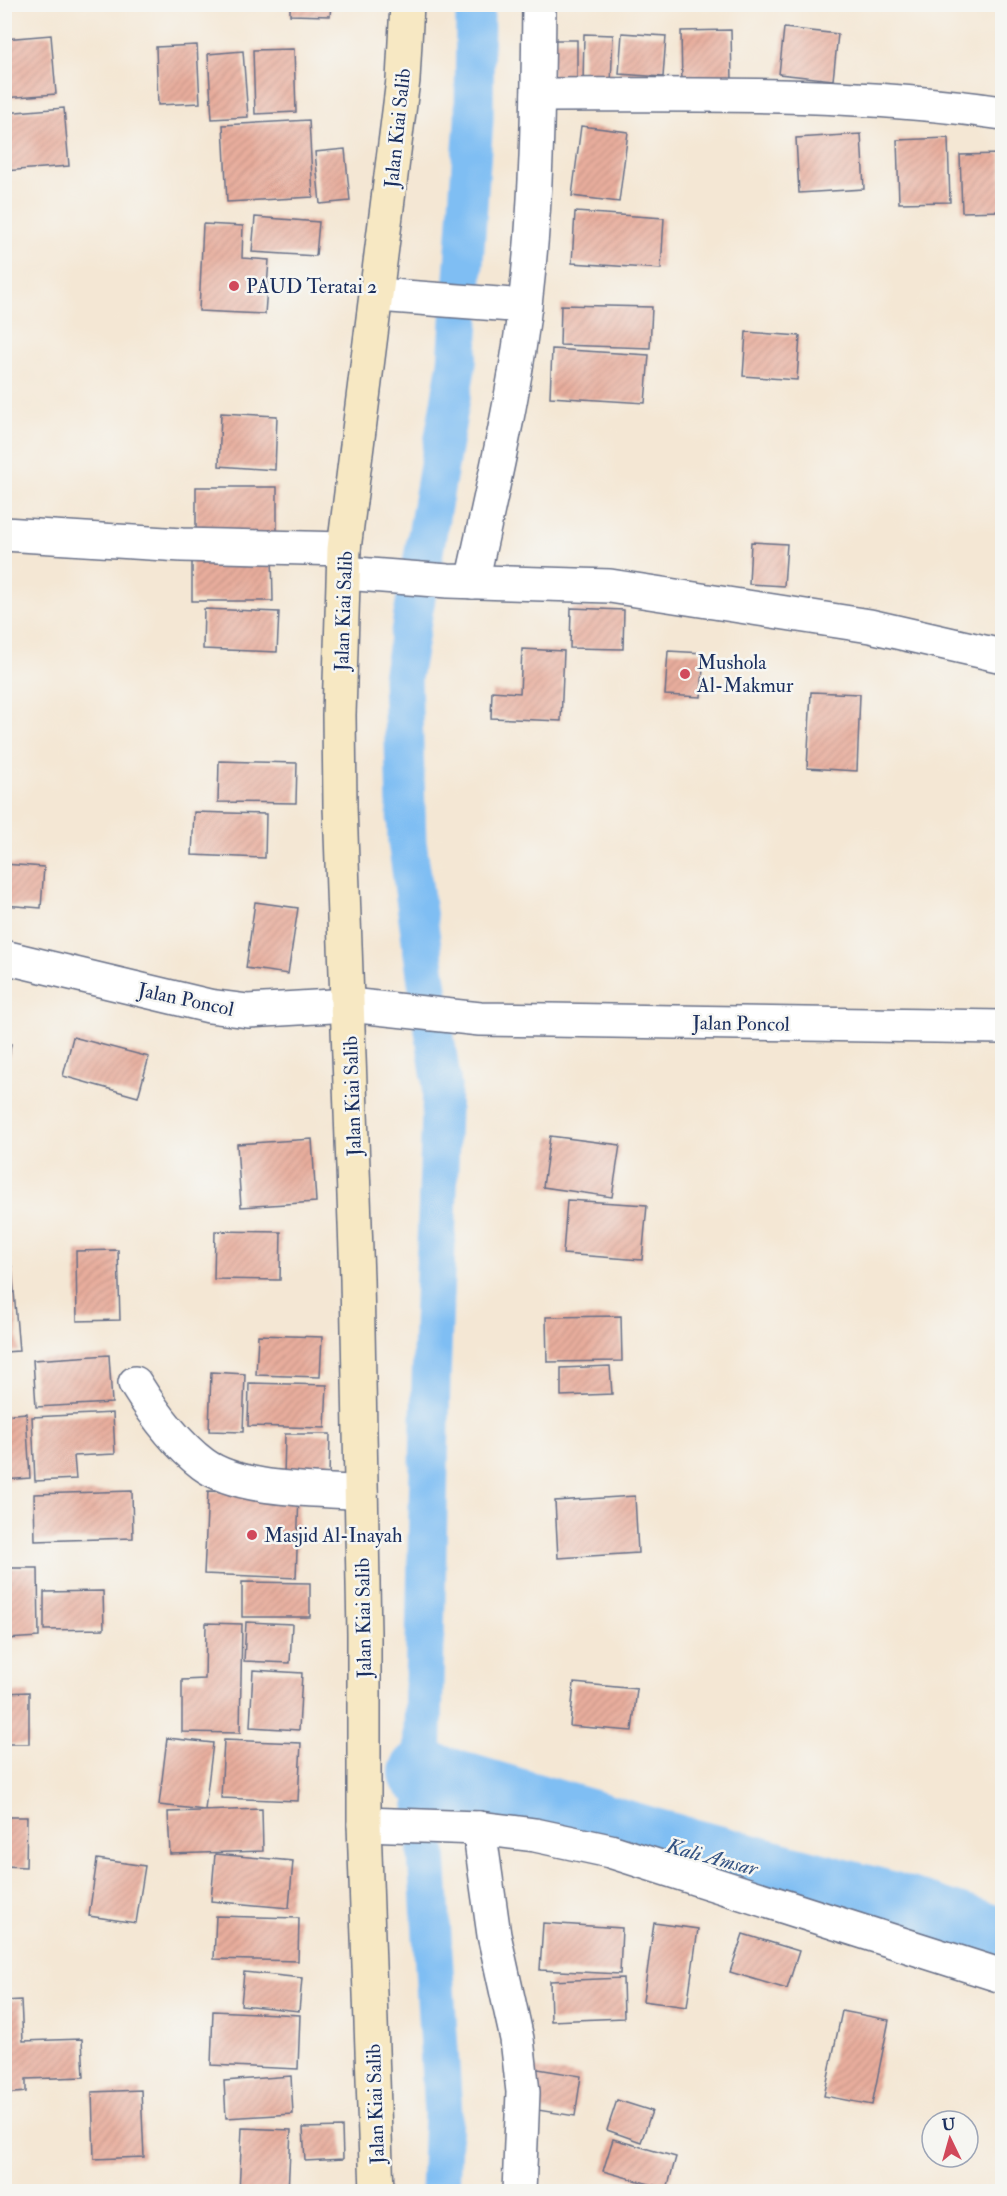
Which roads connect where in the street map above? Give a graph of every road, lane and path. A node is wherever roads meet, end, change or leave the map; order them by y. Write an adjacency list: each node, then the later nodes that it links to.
1 (407, 4): 5 (street, Jalan Kiai Salib)
2 (539, 4): 3 (street)
3 (538, 95): 4 (street); 6 (street)
4 (1002, 113)
5 (391, 296): 6 (street); 8 (street, Jalan Kiai Salib)
6 (525, 306): 9 (street)
7 (4, 534): 8 (street)
8 (344, 561): 9 (street); 12 (street, Jalan Kiai Salib)
9 (460, 581): 10 (street)
10 (1002, 656)
11 (4, 957): 12 (street, Jalan Poncol)
12 (349, 1005): 13 (street, Jalan Poncol); 15 (street, Jalan Kiai Salib)
13 (1002, 1027)
14 (135, 1383): 15 (street)
15 (361, 1493): 16 (street, Jalan Kiai Salib)
16 (364, 1824): 17 (street); 19 (street, Jalan Kiai Salib)
17 (473, 1828): 18 (street); 20 (street)
18 (1002, 1976)
19 (377, 2192)
20 (519, 2192)

